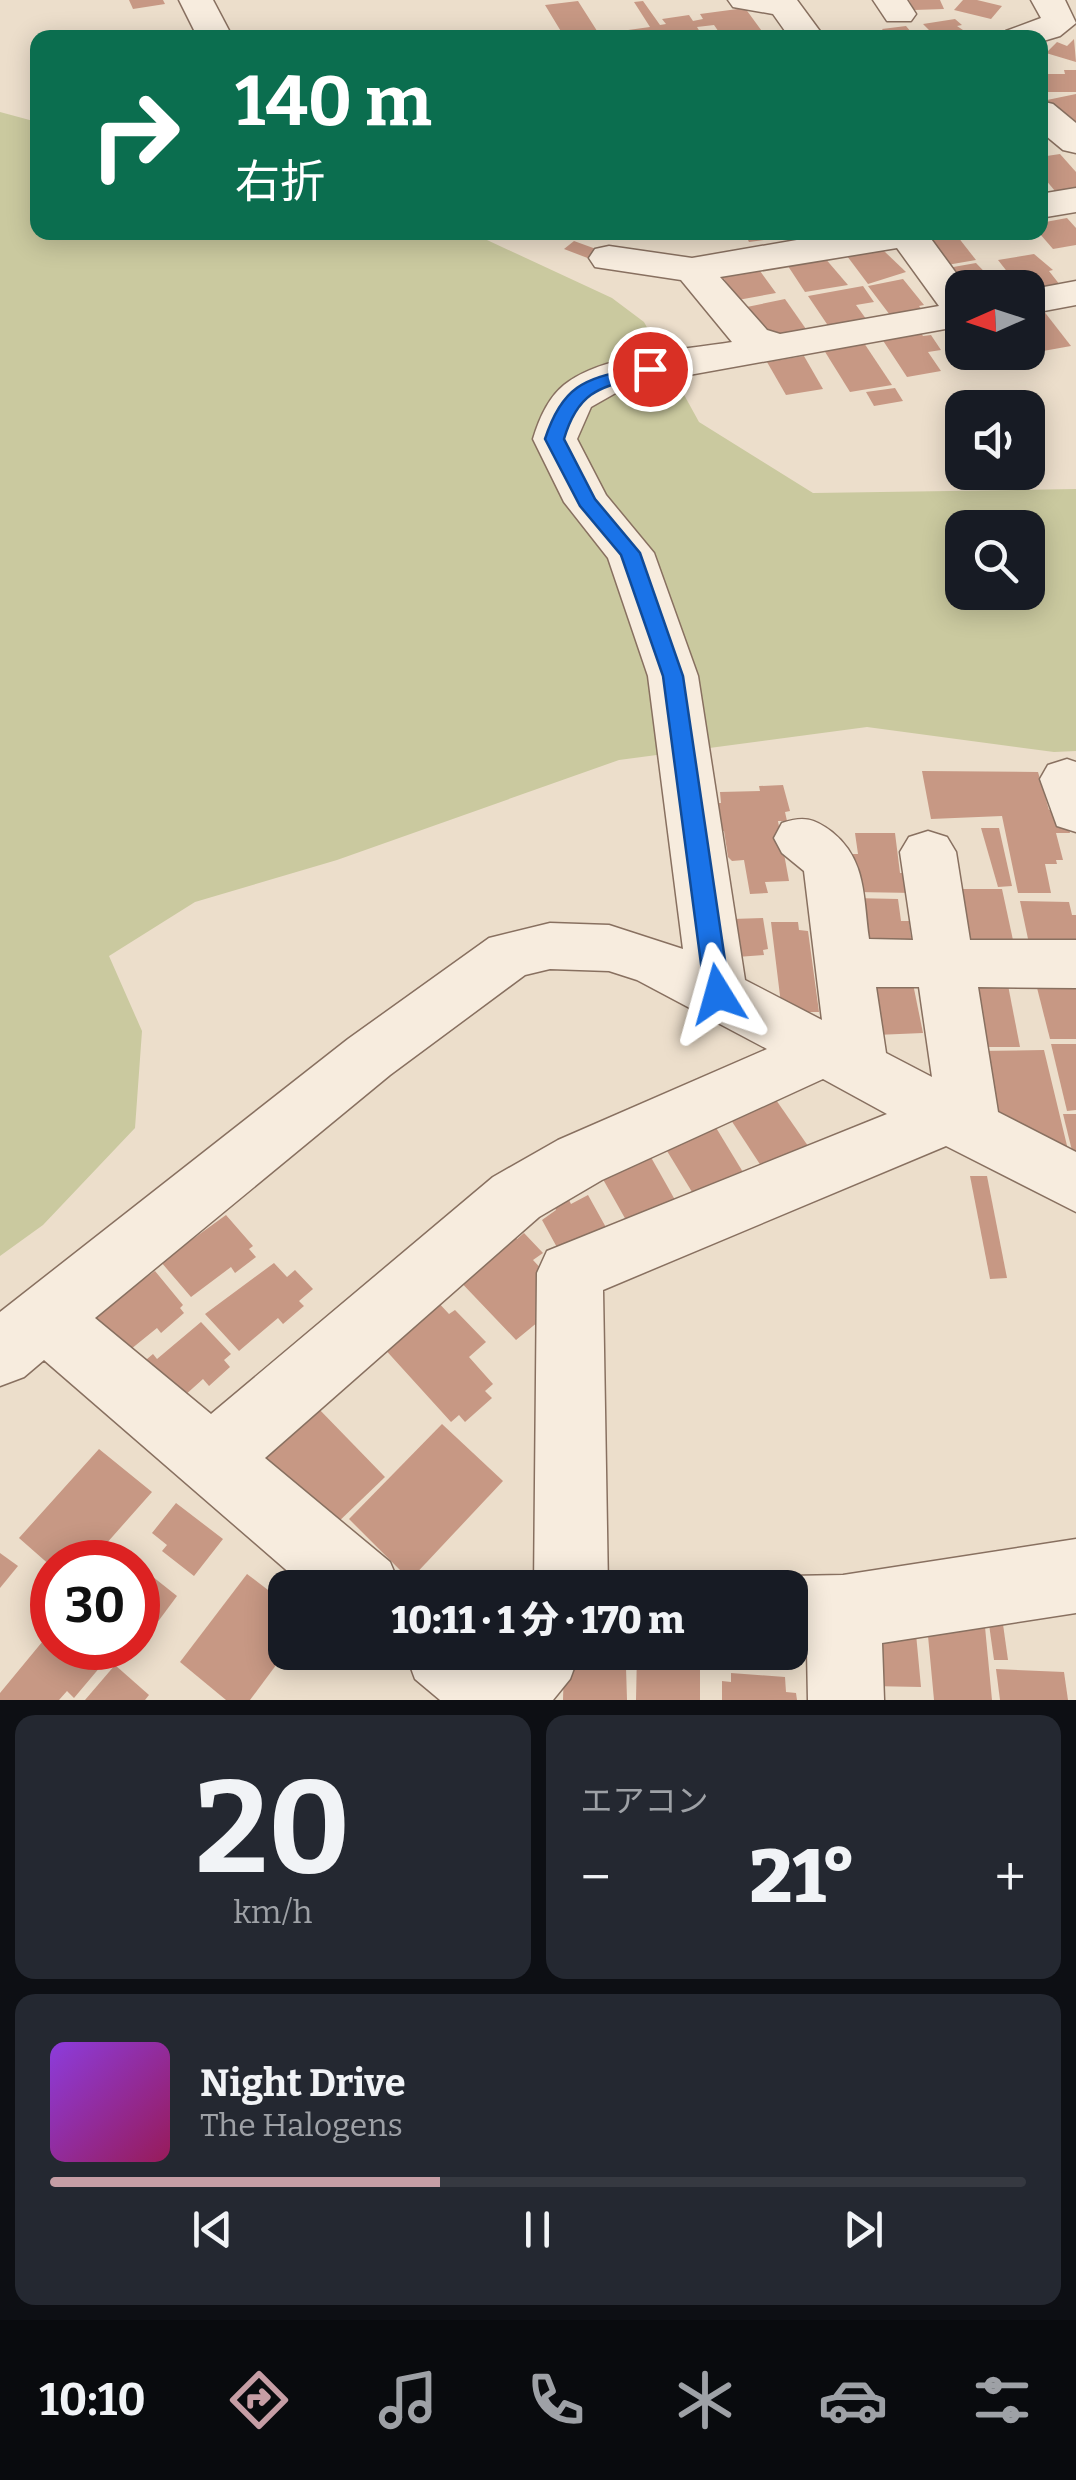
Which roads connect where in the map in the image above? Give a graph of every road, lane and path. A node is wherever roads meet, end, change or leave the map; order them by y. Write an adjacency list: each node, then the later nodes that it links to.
1 (196, 0): 4 (street)
2 (746, 0): 5 (street)
3 (1048, 0): 6 (street)
4 (212, 30)
5 (802, 30)
6 (1045, 30)
7 (1048, 119): 8 (street)
8 (1076, 142)
9 (1076, 200): 10 (street)
10 (1048, 205)
11 (867, 240): 14 (street)
12 (908, 240): 15 (street)
13 (610, 258): 14 (street)
14 (699, 271): 19 (street)
15 (945, 289)
16 (1076, 293): 17 (street)
17 (1045, 299)
18 (945, 315): 19 (street)
19 (777, 346): 25 (street)
20 (801, 838): 22 (street)
21 (928, 852): 23 (street)
22 (844, 962): 23 (street); 26 (street)
23 (946, 963): 24 (street); 27 (street)
24 (1076, 964)
25 (718, 994): 26 (street); 29 (street)
26 (840, 1060): 27 (street); 30 (street)
27 (961, 1122): 28 (street); 32 (street)
28 (1076, 1184)
29 (22, 1336): 30 (street)
30 (211, 1458): 31 (street)
31 (343, 1570)
32 (571, 1570)
33 (1076, 1576): 34 (street)
34 (816, 1612): 38 (street)
35 (464, 1670): 37 (street)
36 (528, 1670): 37 (street)
37 (502, 1700)
38 (846, 1700)

